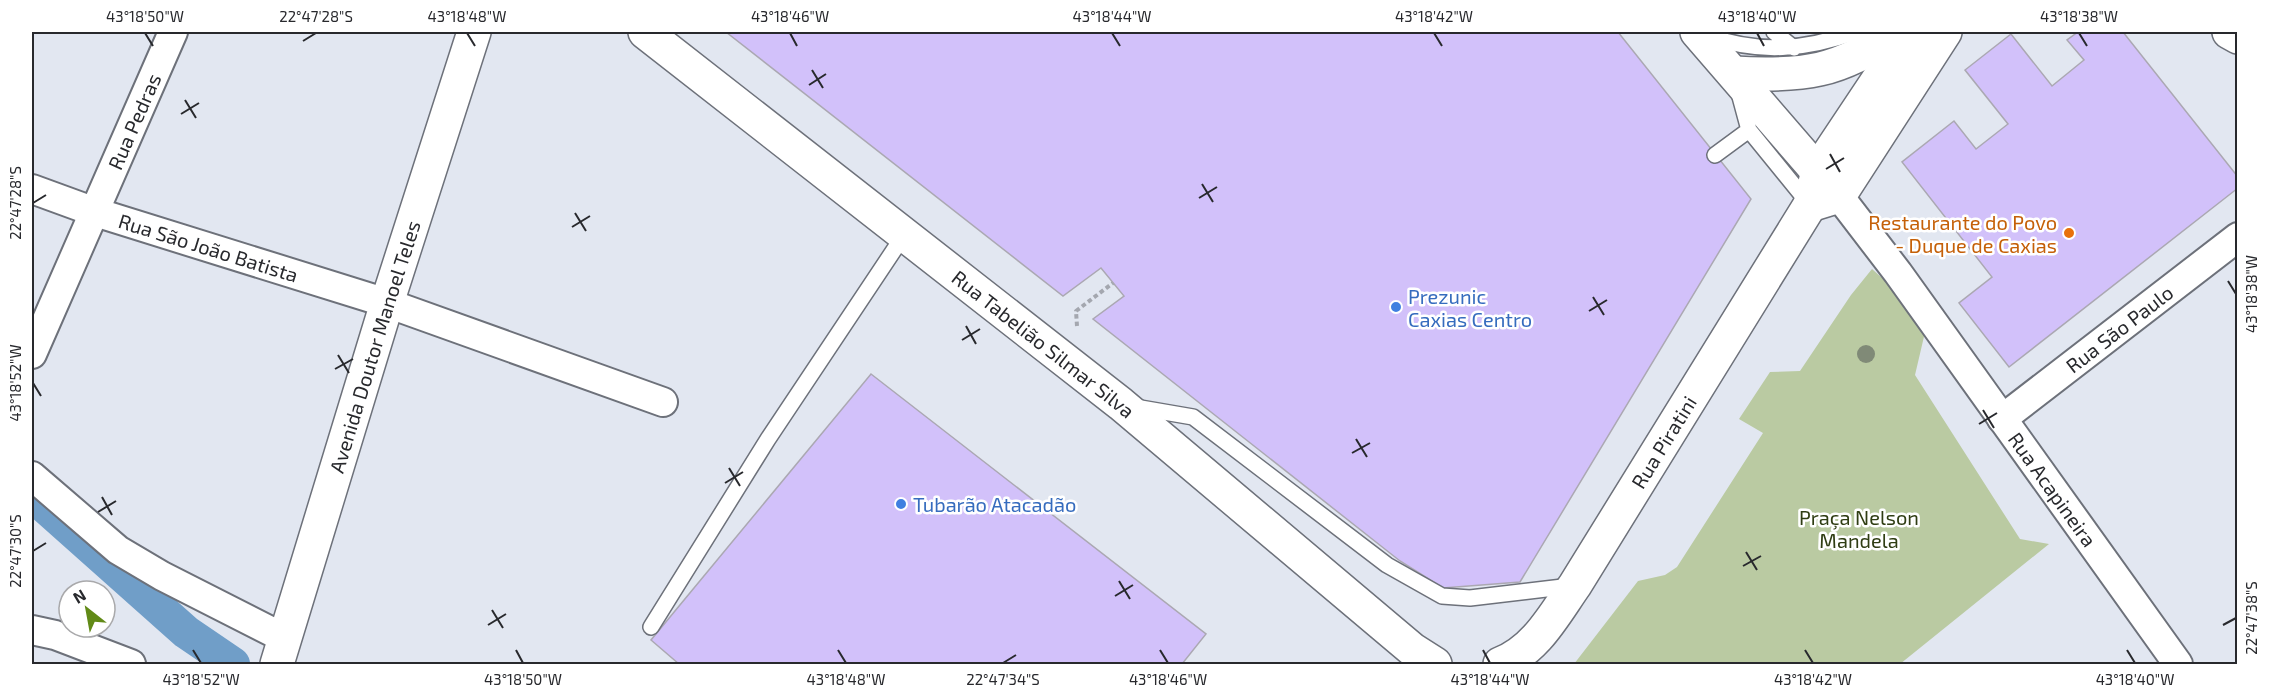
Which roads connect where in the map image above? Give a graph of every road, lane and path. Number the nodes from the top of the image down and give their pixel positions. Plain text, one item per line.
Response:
1 (173, 32) edge
2 (474, 32) edge
3 (645, 32) edge
4 (1697, 32) edge
5 (1774, 32) edge
6 (1855, 32) edge
7 (1896, 32) edge
8 (1910, 32) edge
9 (1945, 32) edge
10 (2229, 32) edge
11 (1833, 35) edge
12 (2238, 37) edge
13 (1794, 48) junction
14 (1734, 73) junction
15 (1749, 130) junction
16 (1715, 154) dead end
17 (1818, 170) junction
18 (32, 189) edge
19 (1824, 201) junction
20 (95, 212) junction
21 (904, 235) junction
22 (2238, 237) edge
23 (1113, 284) dead end
24 (387, 303) junction
25 (32, 354) edge
26 (1080, 372) junction
27 (663, 402) dead end
28 (1120, 404) junction
29 (2002, 419) junction
30 (32, 476) edge
31 (1575, 585) junction
32 (651, 627) dead end
33 (32, 630) edge
34 (281, 653) edge
35 (131, 664) edge
36 (1435, 664) edge
37 (1500, 664) edge
38 (2178, 664) edge

1 - 20 street, Rua Pedras
2 - 24 main road, Avenida Doutor Manoel Teles
3 - 21 main road, Rua Tabelião Silmar Silva
4 - 13 lane
4 - 14 main road
5 - 13 lane
6 - 11 lane
7 - 14 main road
8 - 17 main road, Rua Piratini
9 - 19 main road, Rua Piratini
10 - 12 main road
11 - 13 lane
14 - 15 lane
14 - 17 main road
15 - 16 lane
15 - 19 lane
17 - 19 main road, Rua Piratini
18 - 20 street, Rua São João Batista
19 - 29 street, Rua Acapineira
19 - 31 main road, Rua Piratini
20 - 24 street, Rua São João Batista
20 - 25 street, Rua Pedras
21 - 26 main road, Rua Tabelião Silmar Silva
21 - 32 lane
22 - 29 street, Rua São Paulo
23 - 26 path
24 - 27 street, Rua São João Batista
24 - 34 main road, Avenida Doutor Manoel Teles
26 - 28 main road, Rua Tabelião Silmar Silva
28 - 31 lane
28 - 36 main road, Rua Tabelião Silmar Silva
29 - 38 street, Rua Acapineira
30 - 34 street
31 - 37 main road, Rua Piratini
33 - 35 street

